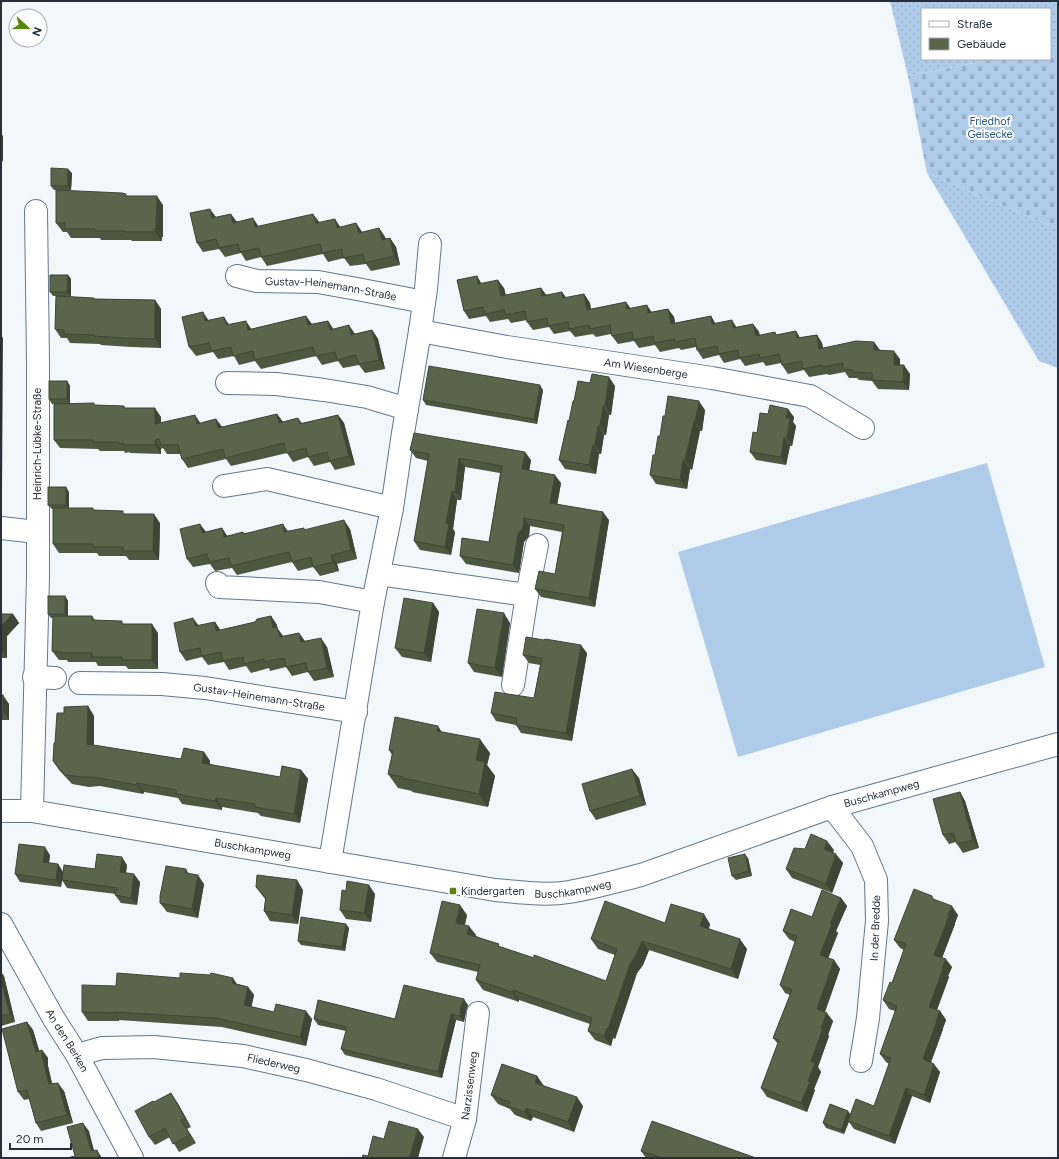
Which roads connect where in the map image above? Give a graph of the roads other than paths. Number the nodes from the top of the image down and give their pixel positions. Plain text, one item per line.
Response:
1 (36, 211) dead end
2 (430, 244) dead end
3 (237, 276) dead end
4 (424, 302) junction
5 (420, 331) junction
6 (227, 383) dead end
7 (407, 409) junction
8 (863, 428) dead end
9 (224, 486) dead end
10 (392, 508) junction
11 (1, 528) edge
12 (37, 532) junction
13 (537, 546) dead end
14 (379, 574) junction
15 (217, 583) dead end
16 (527, 595) junction
17 (373, 602) junction
18 (80, 683) dead end
19 (513, 685) dead end
20 (356, 712) junction
21 (1058, 744) edge
22 (832, 807) junction
23 (1, 811) edge
24 (32, 811) junction
25 (330, 862) junction
26 (1, 924) edge
27 (478, 1013) dead end
28 (77, 1055) junction
29 (861, 1061) dead end
30 (465, 1119) junction
31 (132, 1158) edge
32 (454, 1158) edge

1 - 12 street, Heinrich-Lübke-Straße
2 - 4 street
3 - 4 street, Gustav-Heinemann-Straße
4 - 5 street
5 - 7 street
5 - 8 street, Am Wiesenberge
6 - 7 street
7 - 10 street
9 - 10 street
10 - 14 street
11 - 12 street
12 - 24 street, Heinrich-Lübke-Straße
13 - 16 street
14 - 16 street
14 - 17 street
15 - 17 street
16 - 19 street
17 - 20 street
18 - 20 street, Gustav-Heinemann-Straße
20 - 25 street
21 - 22 street, Buschkampweg
22 - 25 street, Buschkampweg
22 - 29 street, In der Bredde
23 - 24 street, Buschkampweg
24 - 25 street, Buschkampweg
26 - 28 street, An den Berken
27 - 30 street, Narzissenweg
28 - 30 street, Fliederweg
28 - 31 street, An den Berken
30 - 32 street, Narzissenweg

